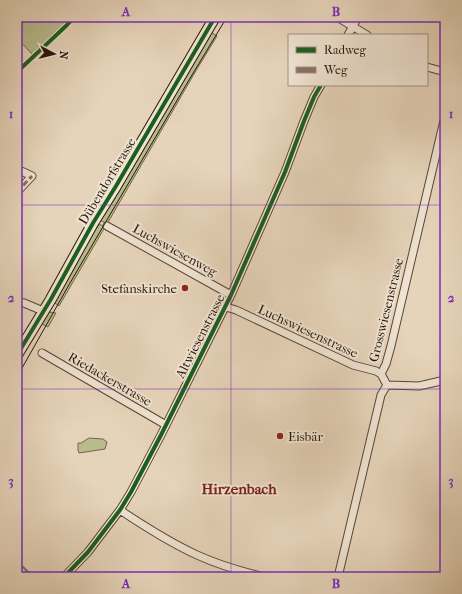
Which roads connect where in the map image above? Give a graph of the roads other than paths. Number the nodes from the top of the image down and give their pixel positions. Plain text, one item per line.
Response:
1 (215, 17) edge
2 (337, 17) edge
3 (358, 17) edge
4 (353, 26) junction
5 (349, 34) edge
6 (365, 34) edge
7 (428, 67) edge
8 (445, 72) edge
9 (320, 86) edge
10 (445, 116) edge
11 (17, 169) edge
12 (17, 192) edge
13 (107, 226) dead end
14 (232, 296) junction
15 (17, 302) edge
16 (226, 307) junction
17 (43, 311) junction
18 (42, 353) dead end
19 (17, 355) edge
20 (383, 372) junction
21 (445, 380) edge
22 (387, 385) junction
23 (166, 425) junction
24 (120, 510) junction
25 (64, 577) edge
26 (265, 577) edge
27 (338, 577) edge

1 - 17 street, Dübendorfstrasse
2 - 4 street
3 - 4 street
4 - 5 street
4 - 6 street
7 - 8 street
9 - 14 street, Altwiesenstrasse
10 - 20 street, Grosswiesenstrasse
11 - 12 street
13 - 14 street, Luchswiesenweg
14 - 16 street, Altwiesenstrasse
15 - 17 street
16 - 20 street, Luchswiesenstrasse
16 - 23 street, Altwiesenstrasse
17 - 19 street, Dübendorfstrasse
18 - 23 street, Riedackerstrasse
20 - 22 street, Grosswiesenstrasse
21 - 22 street
22 - 27 street
23 - 24 street, Altwiesenstrasse
24 - 25 street, Altwiesenstrasse
24 - 26 street

